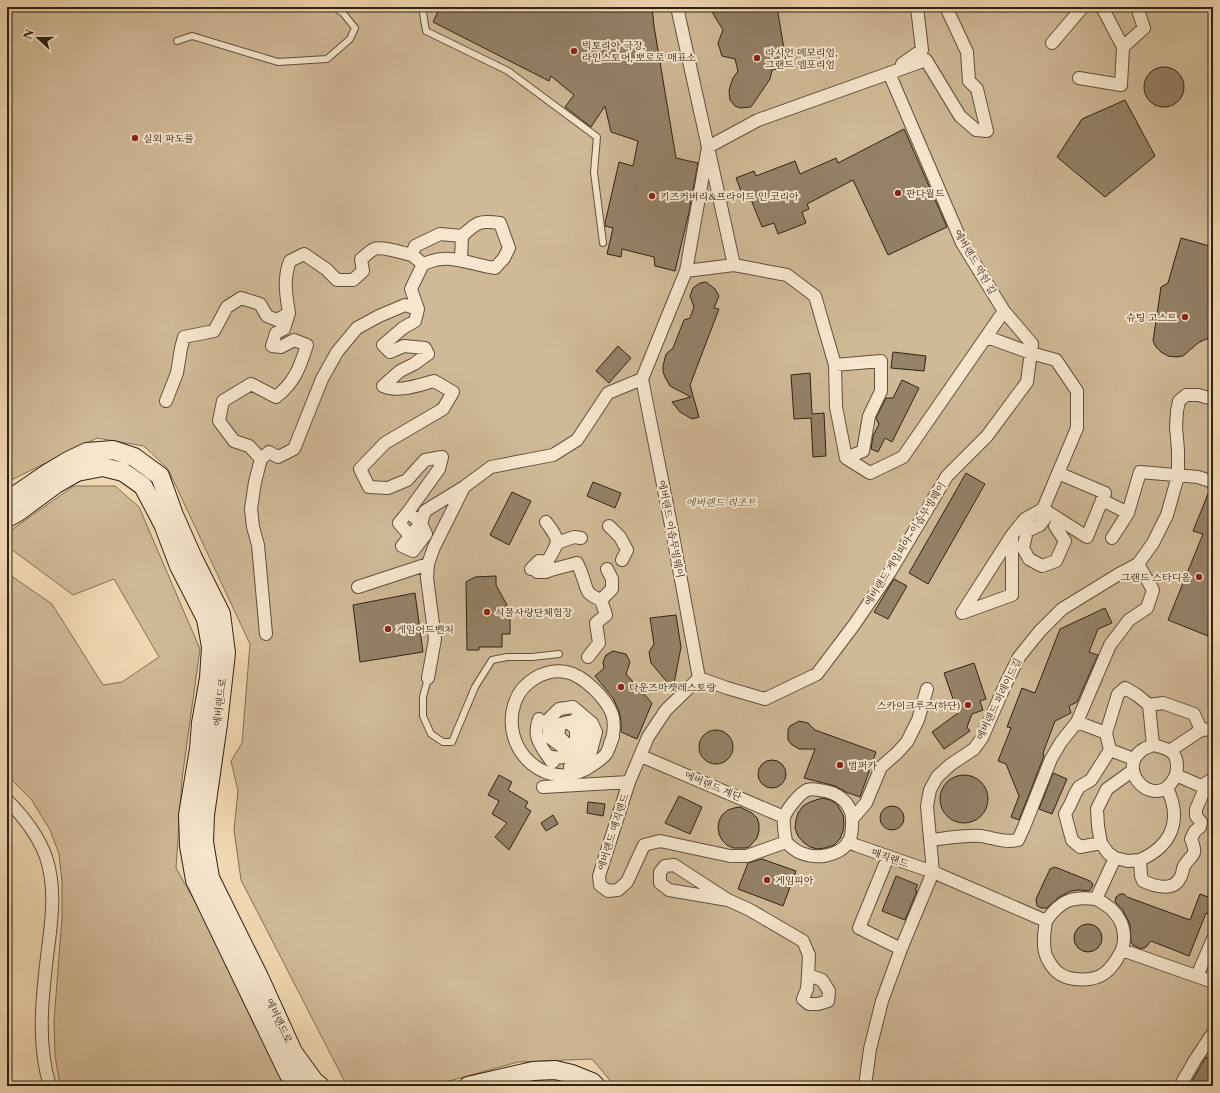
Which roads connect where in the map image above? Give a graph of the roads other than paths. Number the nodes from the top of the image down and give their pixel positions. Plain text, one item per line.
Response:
1 (334, 7) edge
2 (422, 7) edge
3 (677, 7) edge
4 (917, 7) edge
5 (946, 7) edge
6 (1080, 7) edge
7 (1102, 7) edge
8 (1137, 7) edge
9 (178, 41) dead end
10 (1052, 43) dead end
11 (1123, 47) junction
12 (889, 73) junction
13 (1079, 78) dead end
14 (708, 147) junction
15 (462, 236) junction
16 (603, 242) dead end
17 (412, 255) junction
18 (461, 260) junction
19 (424, 264) junction
20 (734, 265) junction
21 (686, 271) junction
22 (418, 309) junction
23 (1004, 311) junction
24 (290, 312) junction
25 (987, 337) junction
26 (1031, 353) junction
27 (835, 365) junction
28 (642, 380) junction
29 (1213, 399) edge
30 (166, 400) dead end
31 (846, 458) junction
32 (261, 459) junction
33 (1058, 473) junction
34 (1178, 476) junction
35 (1213, 482) edge
36 (464, 487) junction
37 (1102, 500) junction
38 (7, 501) edge
39 (1046, 511) junction
40 (408, 512) junction
41 (1128, 513) junction
42 (7, 518) edge
43 (546, 522) dead end
44 (421, 524) junction
45 (609, 526) dead end
46 (1056, 526) dead end
47 (1012, 535) junction
48 (581, 538) dead end
49 (1112, 538) dead end
50 (557, 543) junction
51 (622, 560) dead end
52 (428, 564) junction
53 (1138, 564) junction
54 (549, 566) junction
55 (607, 569) dead end
56 (534, 570) dead end
57 (358, 587) dead end
58 (601, 600) junction
59 (266, 634) dead end
60 (558, 654) dead end
61 (588, 657) dead end
62 (428, 678) joint
63 (699, 678) junction
64 (927, 689) dead end
65 (1149, 705) junction
66 (539, 718) dead end
67 (1077, 722) junction
68 (560, 724) junction
69 (1207, 729) edge
70 (1106, 733) junction
71 (1152, 745) junction
72 (569, 746) junction
73 (1110, 750) junction
74 (1171, 750) junction
75 (548, 756) junction
76 (641, 756) junction
77 (1133, 765) junction
78 (570, 767) junction
79 (588, 768) junction
80 (1176, 775) junction
81 (1213, 778) edge
82 (629, 782) junction
83 (543, 788) dead end
84 (1167, 788) junction
85 (1206, 791) edge
86 (7, 800) edge
87 (784, 817) junction
88 (853, 818) junction
89 (931, 840) junction
90 (786, 842) junction
91 (848, 842) junction
92 (1101, 843) junction
93 (888, 857) junction
94 (1115, 858) junction
95 (1140, 860) junction
96 (933, 872) junction
97 (1096, 899) junction
98 (728, 900) junction
99 (1046, 921) junction
100 (1213, 939) edge
101 (901, 949) junction
102 (1122, 950) junction
103 (808, 975) dead end
104 (1197, 976) junction
105 (1213, 982) edge
106 (1213, 1033) edge
107 (50, 1086) edge
108 (296, 1086) edge
109 (320, 1086) edge
110 (468, 1086) edge
111 (596, 1086) edge
112 (865, 1086) edge
113 (1180, 1086) edge

1 - 9 lane
2 - 16 lane
3 - 14 street
4 - 12 street
5 - 12 street
6 - 10 street
7 - 11 street
8 - 11 street
11 - 13 street
12 - 14 street
12 - 23 street, 에버랜드 막힌 길
14 - 20 street
14 - 21 street
15 - 17 street
15 - 18 street
15 - 18 street
17 - 19 street
17 - 24 street
18 - 19 street
19 - 22 street
20 - 21 street
20 - 27 street
21 - 28 street
22 - 32 street
22 - 40 street
23 - 25 street
23 - 26 street, 에버랜드 게임피아~이솝무빙웨이
24 - 30 street
24 - 32 street
25 - 26 street
25 - 31 street
26 - 33 street
26 - 63 street, 에버랜드 게임피아~이솝무빙웨이
27 - 31 street
27 - 31 street
28 - 36 street
28 - 63 street, 에버랜드 이솝무빙웨이
29 - 34 street, 에버랜드 퍼레이드길
32 - 59 street
33 - 37 street
33 - 39 street
34 - 35 street
34 - 41 street
34 - 53 street, 에버랜드 퍼레이드길
36 - 44 street
36 - 52 street
37 - 39 street
37 - 41 street
38 - 109 street, 에버랜드로
39 - 46 street
39 - 47 street
40 - 44 street
40 - 44 street
41 - 49 street
42 - 108 street, 에버랜드로
43 - 50 street
45 - 51 street
47 - 47 street
48 - 50 street
50 - 54 street
52 - 57 street
52 - 62 street
53 - 67 street
53 - 89 street, 에버랜드 퍼레이드길
54 - 56 street
54 - 58 street
55 - 58 street
58 - 61 street
60 - 62 lane
63 - 76 street, 에버랜드 매직랜드
64 - 88 street
65 - 69 street
65 - 70 street
65 - 71 street
66 - 75 street
67 - 70 street
67 - 89 street
68 - 72 street
68 - 72 street
68 - 75 street
69 - 74 street
70 - 73 street
71 - 74 street
71 - 77 street
72 - 78 street
73 - 77 street
73 - 92 street
74 - 80 street
75 - 78 street
76 - 82 street, 에버랜드 매직랜드
76 - 87 street, 에버랜드 계단
77 - 84 street
77 - 92 street
78 - 79 street
79 - 79 street
80 - 84 street
80 - 85 street
81 - 85 street
82 - 83 street
82 - 90 street, 에버랜드 매직랜드
84 - 95 street
85 - 95 street
86 - 107 street
87 - 88 street
87 - 90 street
88 - 91 street
89 - 96 street, 에버랜드 퍼레이드길
90 - 91 street
91 - 93 street, 매직랜드
92 - 94 street
93 - 96 street, 매직랜드
93 - 101 street
94 - 95 street
94 - 97 street
96 - 99 street
96 - 101 street
97 - 99 street
97 - 102 street
98 - 98 street
98 - 103 street
99 - 102 street
100 - 104 street
101 - 112 street
102 - 104 street
104 - 105 street
106 - 113 street
110 - 111 street

